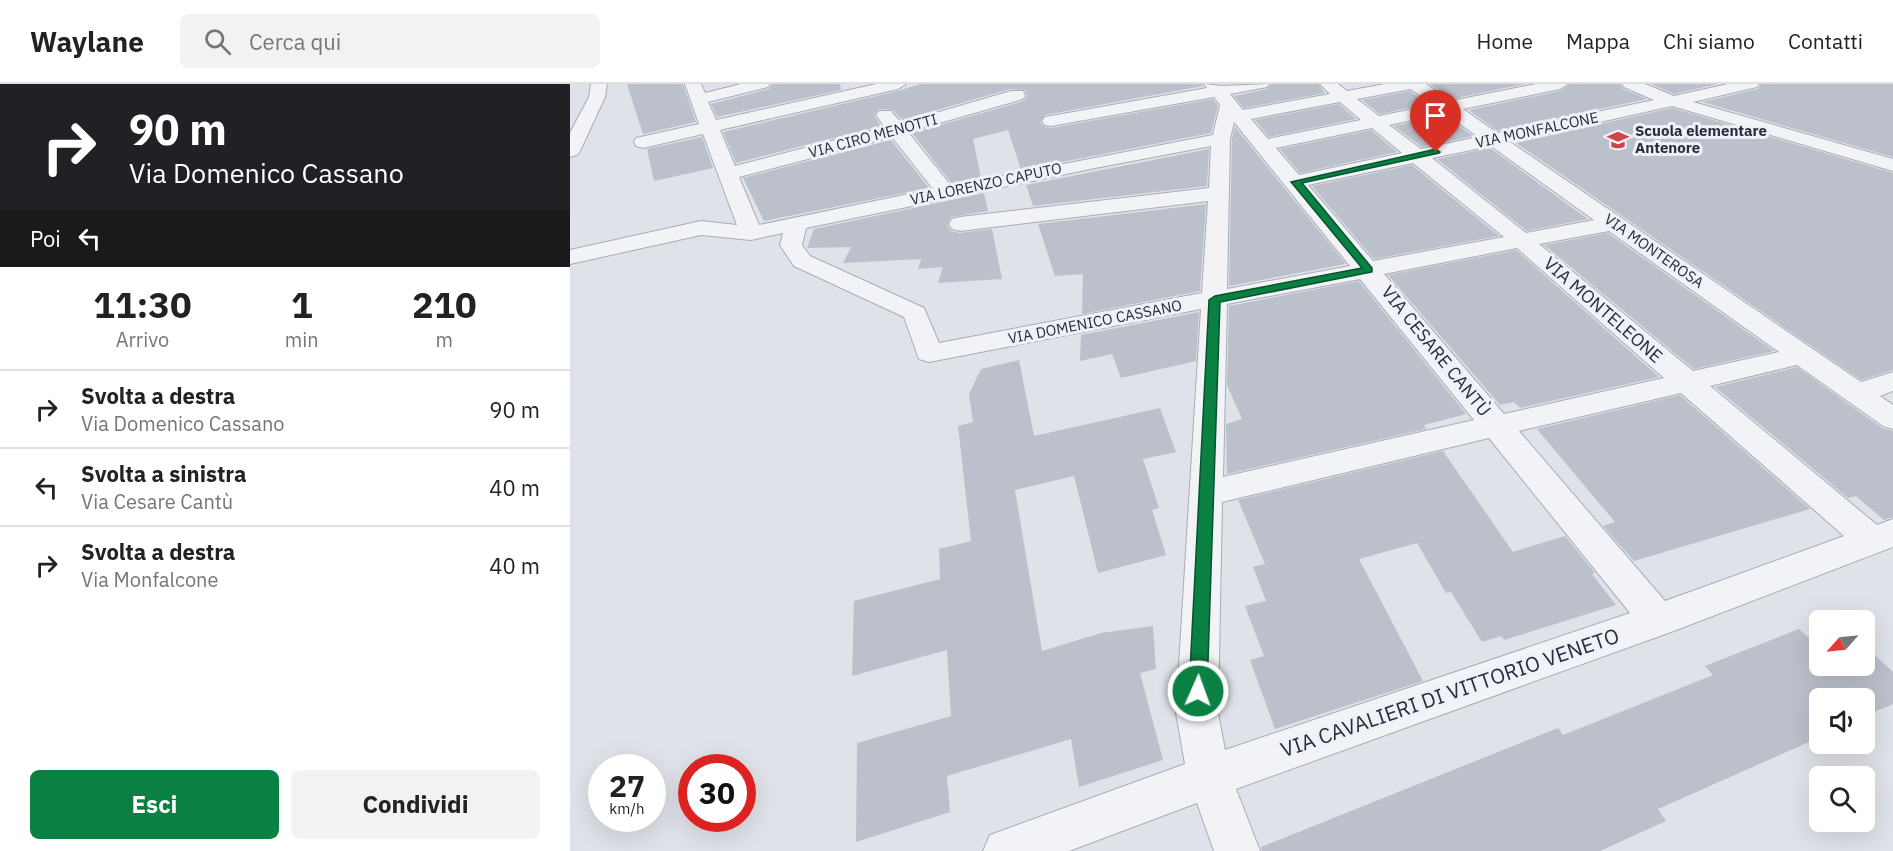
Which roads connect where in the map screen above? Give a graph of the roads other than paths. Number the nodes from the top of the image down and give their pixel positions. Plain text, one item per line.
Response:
1 (599, 84) edge
2 (762, 84) edge
3 (898, 84) edge
4 (1261, 84) edge
5 (1413, 84) edge
6 (1497, 84) edge
7 (1560, 84) edge
8 (1630, 84) edge
9 (1746, 84) edge
10 (863, 88) edge
11 (1011, 89) edge
12 (1336, 90) edge
13 (696, 91) edge
14 (1513, 94) junction
15 (1672, 101) junction
16 (1224, 107) edge
17 (1448, 107) junction
18 (1051, 121) junction
19 (1374, 122) junction
20 (1565, 124) junction
21 (710, 127) junction
22 (897, 130) junction
23 (1495, 139) junction
24 (643, 142) dead end
25 (1264, 145) junction
26 (1882, 145) dead end
27 (570, 151) edge
28 (1851, 153) junction
29 (1417, 156) junction
30 (1095, 162) junction
31 (1893, 165) edge
32 (728, 174) junction
33 (1296, 182) junction
34 (946, 193) junction
35 (1219, 193) junction
36 (1614, 223) junction
37 (796, 224) junction
38 (960, 224) dead end
39 (751, 233) junction
40 (1521, 240) junction
41 (570, 257) edge
42 (1369, 270) junction
43 (1215, 300) junction
44 (1803, 355) junction
45 (1893, 381) edge
46 (1687, 382) junction
47 (1857, 393) junction
48 (1893, 418) edge
49 (1497, 426) junction
50 (1206, 493) junction
51 (1883, 537) edge
52 (1658, 620) junction
53 (1209, 777) junction
54 (1006, 851) edge
55 (1238, 851) edge

1 - 27 street
2 - 13 street
3 - 10 street
4 - 16 street
5 - 12 street
5 - 17 street, VIA MONTEROSA
6 - 14 street
7 - 14 street
8 - 15 street
9 - 15 street, VIA MONFALCONE
10 - 21 street
10 - 22 street
11 - 18 street
11 - 22 street, VIA CIRO MENOTTI
12 - 16 street
12 - 19 street, VIA MONTELEONE
13 - 21 street
14 - 17 street
14 - 20 street
15 - 20 street, VIA MONFALCONE
15 - 28 street
16 - 18 street
16 - 25 street, VIA CESARE CANTÙ
16 - 30 street, VIA LORENZO CAPUTO
16 - 35 street
17 - 19 street
17 - 23 street, VIA MONTEROSA
18 - 30 street
19 - 25 street
19 - 29 street, VIA MONTELEONE
20 - 23 street, VIA MONFALCONE
21 - 24 street
21 - 32 street
22 - 32 street, VIA CIRO MENOTTI
22 - 34 street
23 - 29 street, VIA MONFALCONE
23 - 36 street, VIA MONTEROSA
25 - 33 street, VIA CESARE CANTÙ
26 - 28 street
28 - 31 street
29 - 33 street, VIA MONFALCONE
29 - 40 street, VIA MONTELEONE
30 - 34 street, VIA LORENZO CAPUTO
32 - 39 street
33 - 42 street, VIA CESARE CANTÙ
34 - 37 street, VIA LORENZO CAPUTO
35 - 38 street
35 - 43 street
36 - 40 street, VIA DOMENICO CASSANO
36 - 44 street, VIA MONTEROSA
37 - 39 street, VIA LORENZO CAPUTO
37 - 43 street, VIA DOMENICO CASSANO
39 - 41 street, VIA LORENZO CAPUTO
40 - 42 street, VIA DOMENICO CASSANO
40 - 46 street, VIA MONTELEONE
42 - 43 street, VIA DOMENICO CASSANO
42 - 49 street, VIA CESARE CANTÙ
43 - 50 street
44 - 46 street
44 - 47 street, VIA MONTEROSA
45 - 47 street
46 - 49 street
46 - 51 street, VIA MONTELEONE
47 - 48 street, VIA MONTEROSA
49 - 50 street
49 - 52 street, VIA CESARE CANTÙ
50 - 53 street
51 - 52 street, VIA CAVALIERI DI VITTORIO VENETO
52 - 53 street, VIA CAVALIERI DI VITTORIO VENETO
53 - 54 street, VIA CAVALIERI DI VITTORIO VENETO
53 - 55 street

